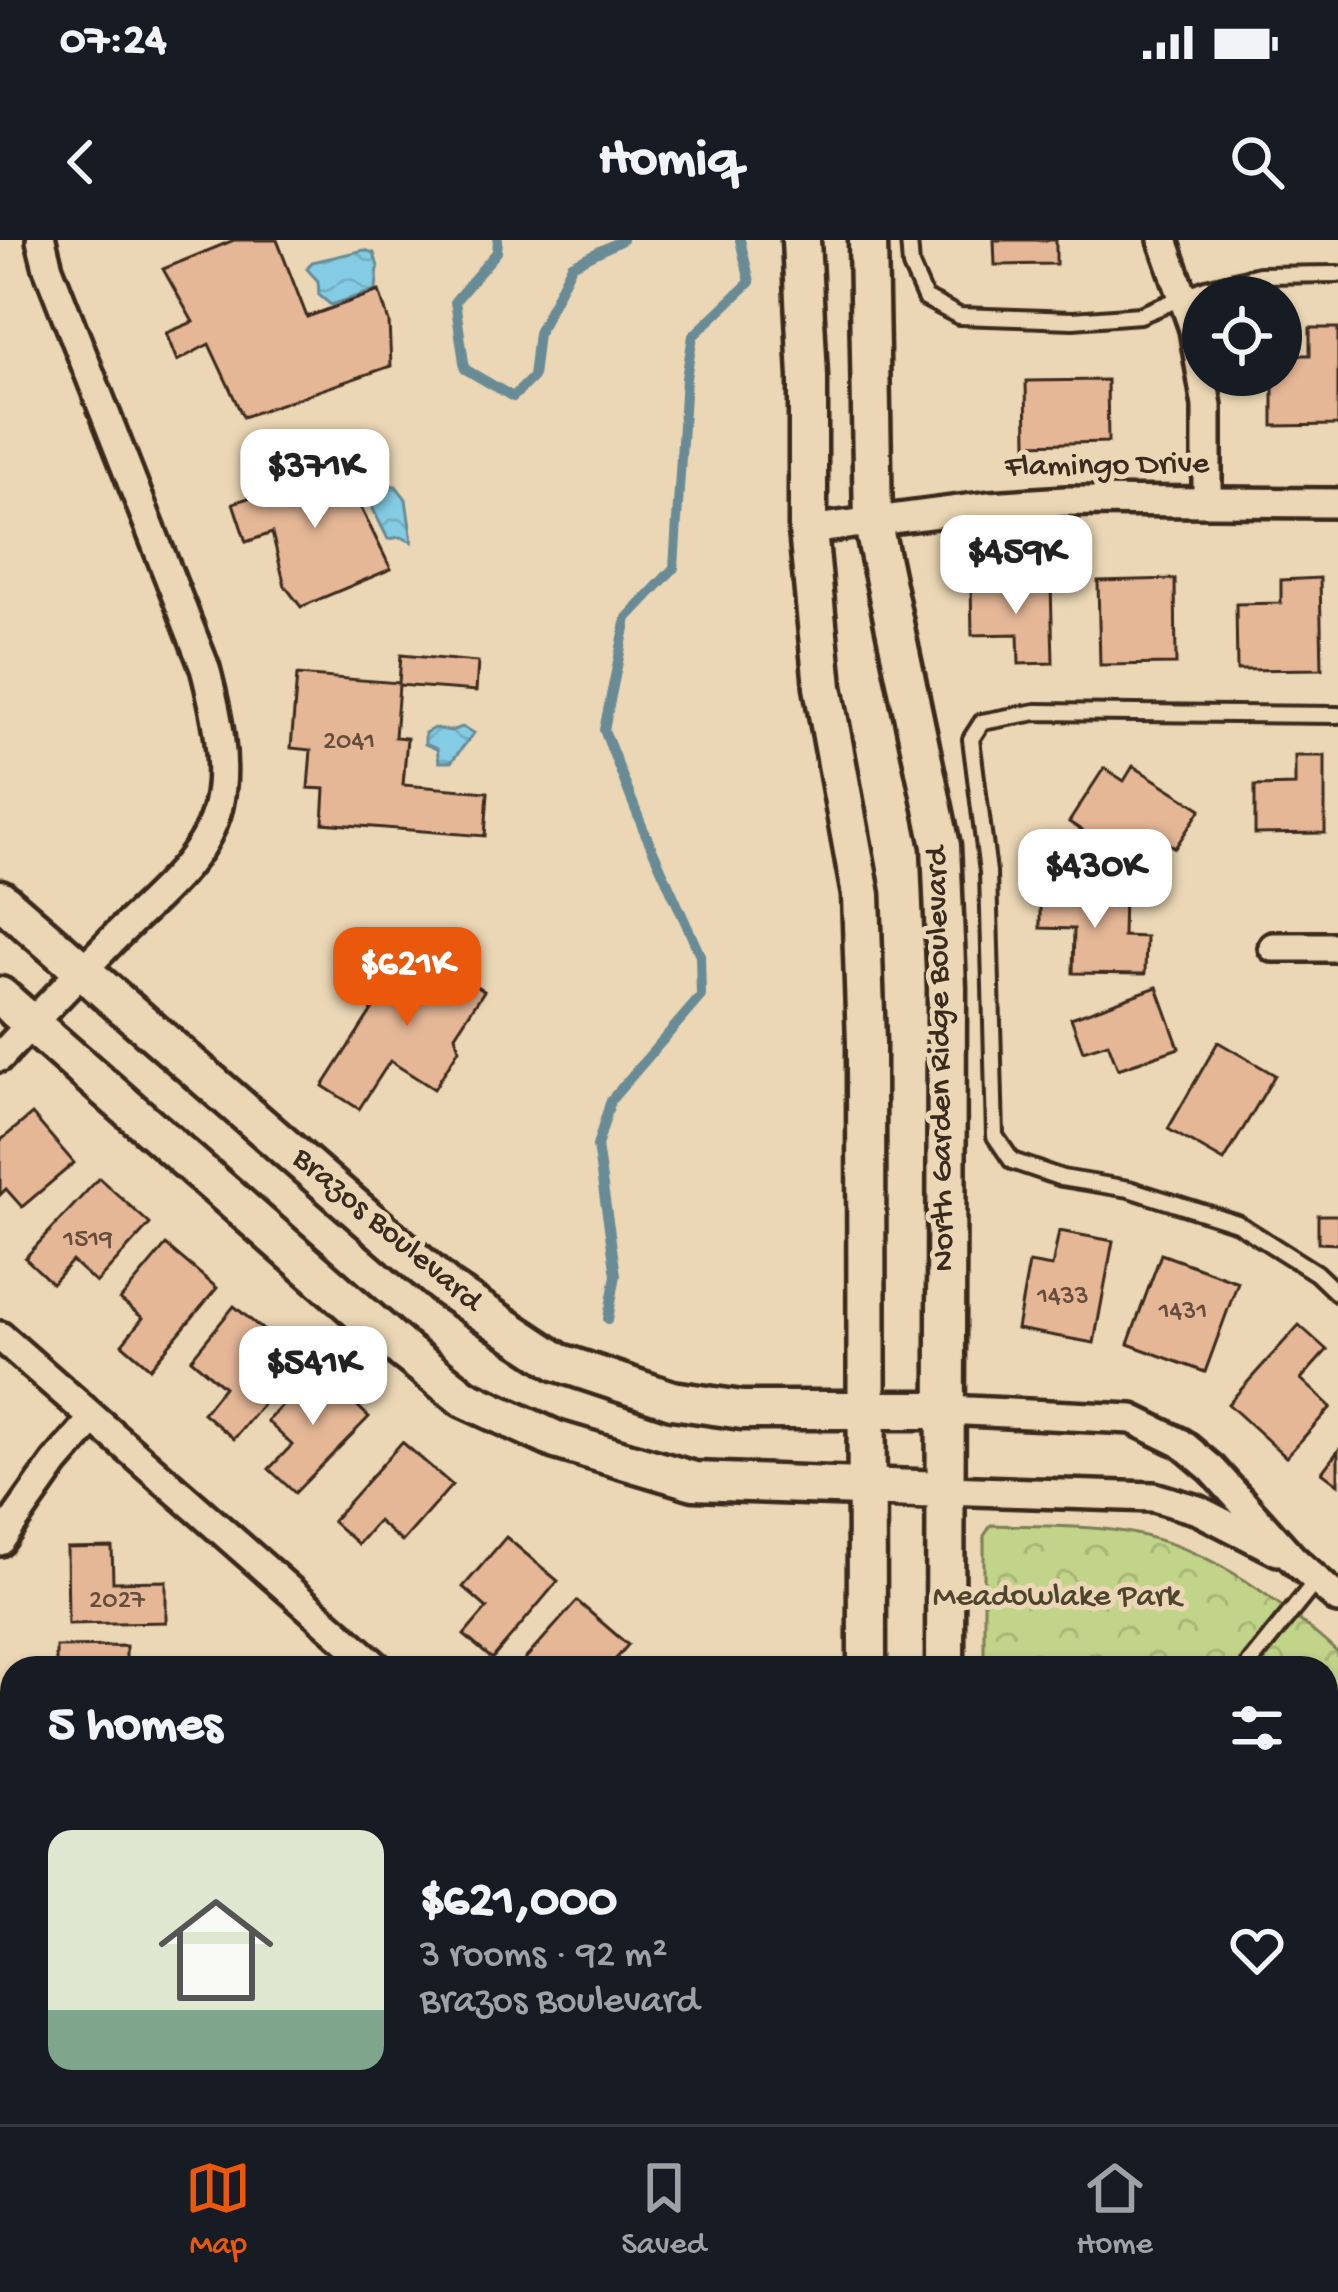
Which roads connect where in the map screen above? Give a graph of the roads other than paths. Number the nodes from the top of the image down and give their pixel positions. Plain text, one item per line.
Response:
1 (41, 240) edge
2 (801, 240) edge
3 (868, 240) edge
4 (909, 240) edge
5 (1163, 240) edge
6 (1338, 274) edge
7 (1255, 276) edge
8 (1182, 296) joint
9 (1205, 396) edge
10 (1207, 500) junction
11 (1338, 503) edge
12 (873, 524) junction
13 (808, 530) junction
14 (1338, 715) edge
15 (0, 898) edge
16 (1273, 947) dead end
17 (1338, 947) edge
18 (83, 970) junction
19 (0, 996) edge
20 (31, 1023) junction
21 (0, 1057) edge
22 (1338, 1294) edge
23 (0, 1336) edge
24 (946, 1410) junction
25 (867, 1411) junction
26 (93, 1419) junction
27 (867, 1487) junction
28 (946, 1490) junction
29 (0, 1541) edge
30 (1293, 1559) junction
31 (1316, 1581) junction
32 (1338, 1600) edge
33 (363, 1656) edge
34 (867, 1656) edge
35 (945, 1656) edge
36 (1256, 1656) edge

1 - 18 street
2 - 13 main road
3 - 12 main road, North Garden Ridge Boulevard
4 - 8 lane
5 - 8 street
6 - 7 lane
9 - 10 street
10 - 11 street, Flamingo Drive
10 - 12 street, Flamingo Drive
12 - 13 street, Flamingo Drive
12 - 24 main road, North Garden Ridge Boulevard
13 - 25 main road
14 - 22 lane
15 - 18 main road, Brazos Boulevard
16 - 17 street
18 - 20 street
18 - 25 main road, Brazos Boulevard
19 - 20 main road, Brazos Boulevard
20 - 21 street
20 - 27 main road, Brazos Boulevard
23 - 26 street
24 - 25 main road, Brazos Boulevard
24 - 28 main road, North Garden Ridge Boulevard
24 - 30 street, Brazos Boulevard
25 - 27 main road
26 - 29 street
26 - 33 street
27 - 28 main road, Brazos Boulevard
27 - 34 main road
28 - 30 street, Brazos Boulevard
28 - 35 main road, North Garden Ridge Boulevard
30 - 31 street, Brazos Boulevard
31 - 32 street, Brazos Boulevard
31 - 36 lane

